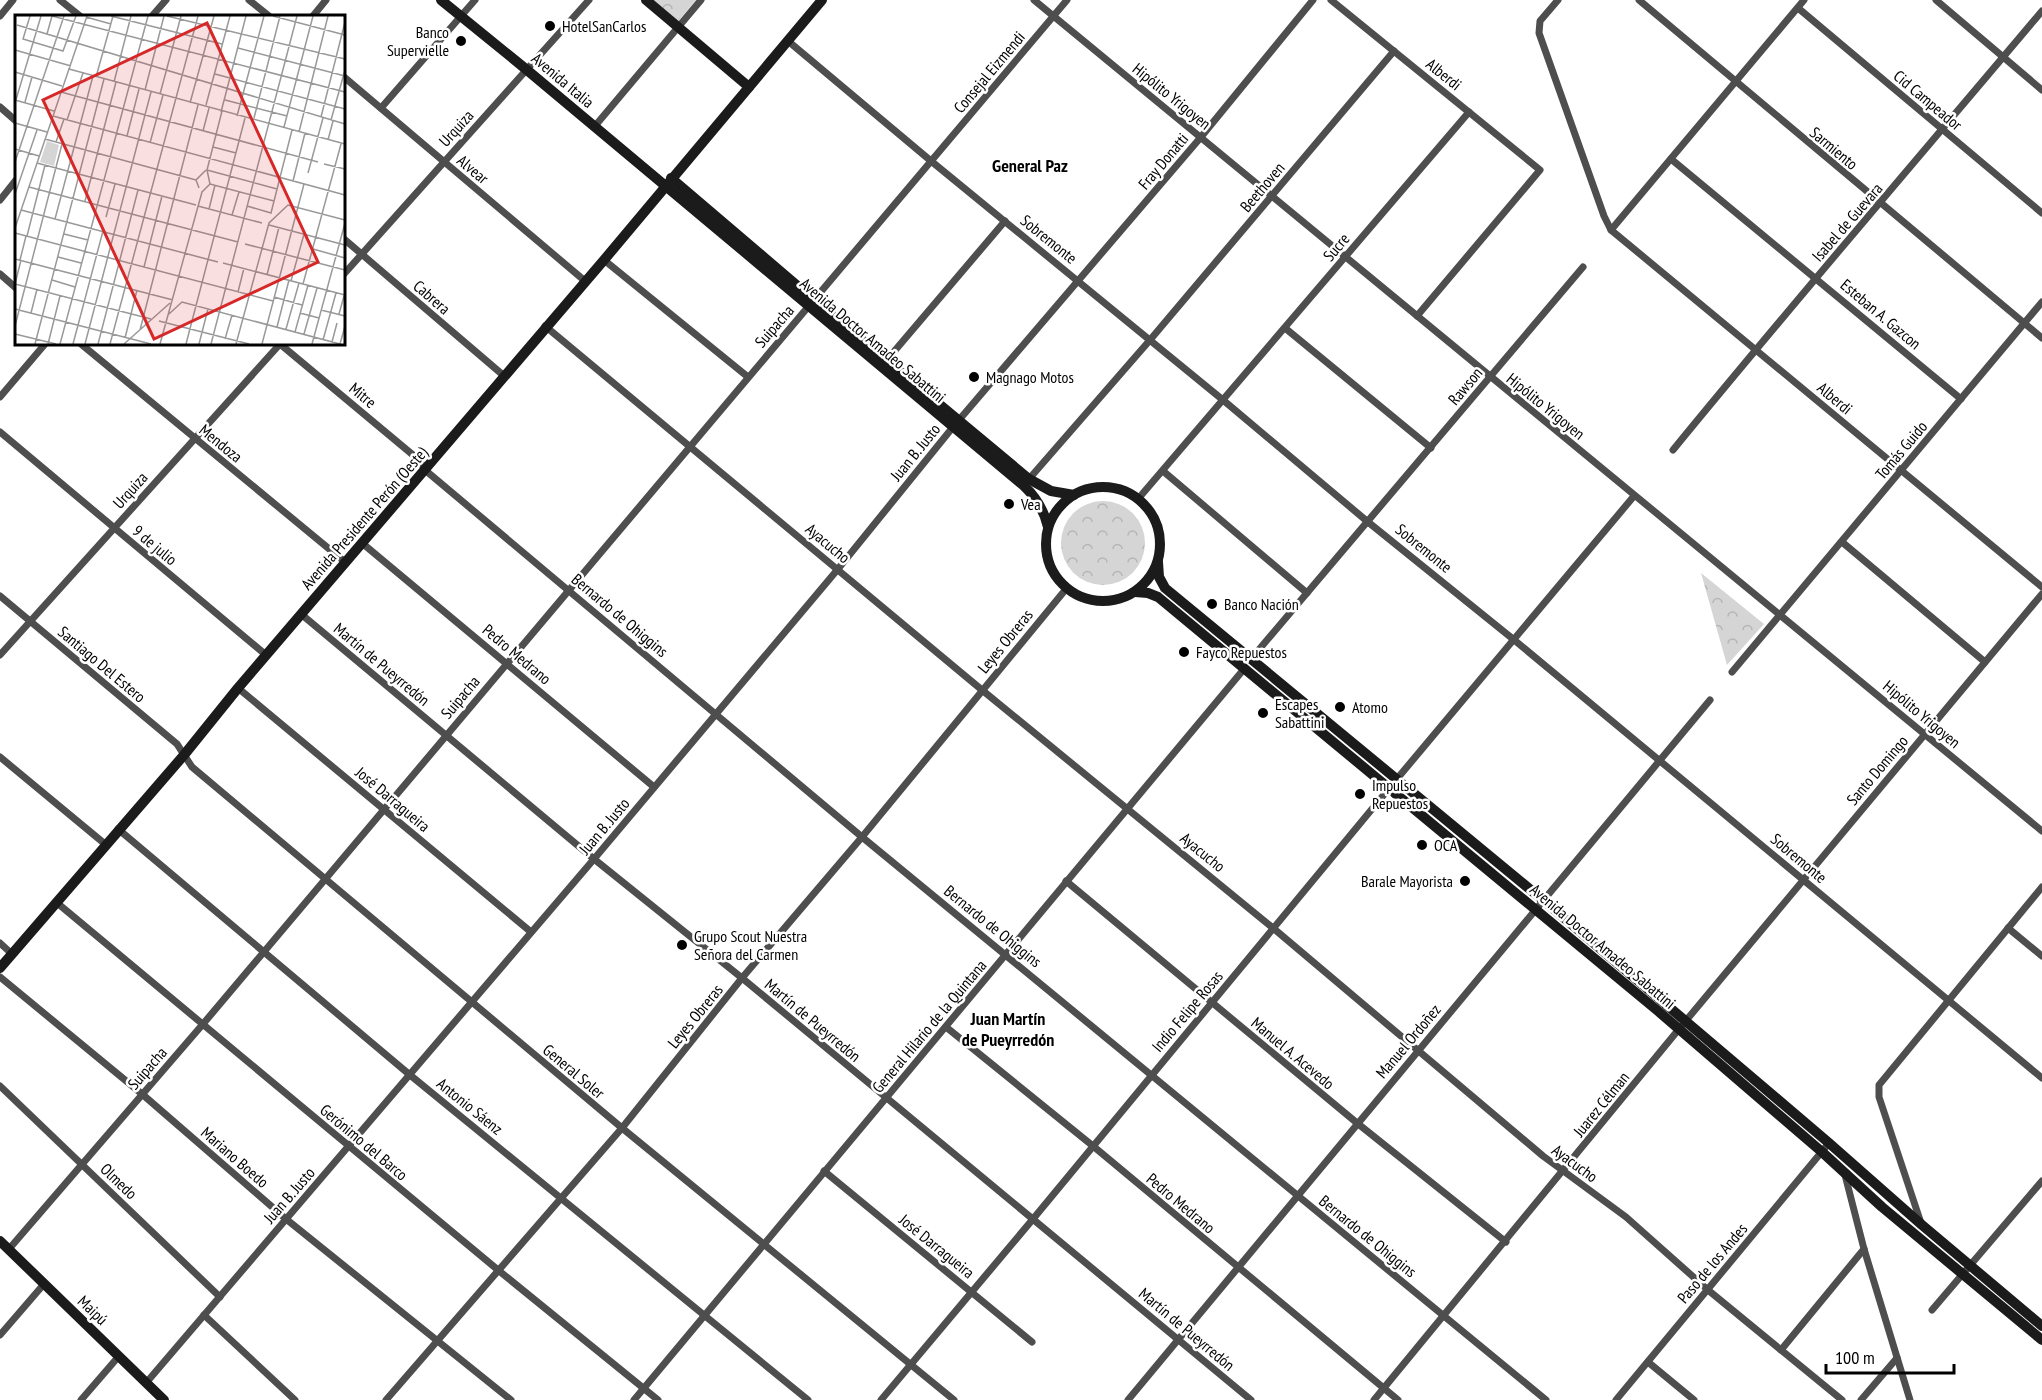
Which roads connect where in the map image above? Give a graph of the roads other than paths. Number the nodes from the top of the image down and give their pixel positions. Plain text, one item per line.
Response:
1 (13, 0) edge
2 (60, 0) edge
3 (166, 0) edge
4 (249, 0) edge
5 (326, 0) edge
6 (441, 0) edge
7 (475, 0) edge
8 (589, 0) edge
9 (646, 0) edge
10 (702, 0) edge
11 (822, 0) edge
12 (1034, 0) edge
13 (1067, 0) edge
14 (1313, 0) edge
15 (1331, 0) edge
16 (1558, 0) edge
17 (1638, 0) edge
18 (1804, 0) edge
19 (1936, 0) edge
20 (1798, 8) junction
21 (2042, 10) edge
22 (79, 15) edge
23 (153, 15) edge
24 (268, 15) edge
25 (314, 15) edge
26 (0, 16) edge
27 (461, 16) junction
28 (1053, 16) junction
29 (679, 27) junction
30 (788, 41) junction
31 (1394, 51) junction
32 (2003, 57) junction
33 (527, 70) junction
34 (345, 78) edge
35 (1734, 82) junction
36 (748, 87) junction
37 (2042, 90) edge
38 (0, 108) edge
39 (381, 108) junction
40 (1469, 112) junction
41 (15, 120) edge
42 (595, 126) junction
43 (1943, 130) junction
44 (1201, 137) junction
45 (1671, 159) junction
46 (931, 161) junction
47 (443, 162) junction
48 (15, 181) edge
49 (668, 182) junction
50 (1272, 196) junction
51 (0, 200) edge
52 (1880, 204) junction
53 (2042, 213) edge
54 (1005, 221) junction
55 (1611, 230) junction
56 (345, 240) edge
57 (362, 254) junction
58 (1346, 256) junction
59 (604, 260) junction
60 (1582, 267) dead end
61 (345, 273) edge
62 (0, 274) edge
63 (1816, 278) junction
64 (585, 281) junction
65 (1078, 282) junction
66 (15, 287) edge
67 (2042, 302) edge
68 (811, 303) junction
69 (1417, 316) junction
70 (2024, 324) junction
71 (545, 326) junction
72 (1285, 328) junction
73 (2042, 339) edge
74 (1150, 340) junction
75 (44, 345) edge
76 (82, 345) edge
77 (279, 345) edge
78 (281, 345) edge
79 (1755, 349) junction
80 (886, 361) junction
81 (503, 375) junction
82 (748, 377) junction
83 (1490, 378) junction
84 (0, 397) edge
85 (1961, 399) junction
86 (1222, 400) junction
87 (956, 424) junction
88 (0, 432) edge
89 (194, 438) junction
90 (689, 446) junction
91 (1431, 448) junction
92 (1673, 450) dead end
93 (425, 470) junction
94 (1163, 471) junction
95 (1901, 471) junction
96 (1029, 480) junction
97 (1074, 495) junction
98 (1634, 496) junction
99 (1138, 499) junction
100 (1368, 522) junction
101 (1048, 527) junction
102 (114, 528) junction
103 (1842, 542) junction
104 (362, 543) junction
105 (345, 562) junction
106 (1158, 562) junction
107 (838, 569) junction
108 (2042, 587) edge
109 (1066, 588) junction
110 (568, 590) junction
111 (1136, 592) junction
112 (1307, 593) junction
113 (2042, 594) edge
114 (0, 596) edge
115 (301, 614) junction
116 (1780, 614) junction
117 (30, 621) junction
118 (1513, 639) junction
119 (0, 655) edge
120 (266, 655) junction
121 (1251, 659) junction
122 (1985, 662) junction
123 (507, 663) junction
124 (1244, 669) junction
125 (1732, 672) dead end
126 (238, 688) junction
127 (982, 690) junction
128 (1710, 700) dead end
129 (717, 713) junction
130 (1925, 734) junction
131 (445, 735) junction
132 (184, 755) junction
133 (0, 757) edge
134 (1659, 761) junction
135 (1393, 784) junction
136 (654, 787) junction
137 (1128, 808) junction
138 (384, 809) junction
139 (118, 829) junction
140 (2042, 831) edge
141 (862, 837) junction
142 (105, 844) junction
143 (594, 859) junction
144 (325, 879) junction
145 (1066, 881) junction
146 (1803, 881) junction
147 (2042, 887) edge
148 (56, 902) junction
149 (1539, 904) junction
150 (1273, 928) junction
151 (2008, 928) junction
152 (531, 932) junction
153 (0, 943) edge
154 (264, 952) junction
155 (12, 954) junction
156 (1006, 955) junction
157 (2042, 956) edge
158 (0, 968) edge
159 (0, 977) edge
160 (742, 978) junction
161 (1949, 1001) junction
162 (472, 1002) junction
163 (1212, 1002) junction
164 (203, 1024) junction
165 (1683, 1026) junction
166 (946, 1027) junction
167 (1419, 1050) junction
168 (410, 1075) junction
169 (1152, 1075) junction
170 (2042, 1078) edge
171 (0, 1086) edge
172 (142, 1094) junction
173 (886, 1099) junction
174 (1357, 1124) junction
175 (622, 1128) junction
176 (349, 1146) junction
177 (1093, 1146) junction
178 (1826, 1147) junction
179 (82, 1164) junction
180 (1564, 1170) junction
181 (825, 1171) junction
182 (1845, 1173) junction
183 (2042, 1181) edge
184 (1298, 1196) junction
185 (561, 1198) junction
186 (286, 1219) junction
187 (1033, 1219) junction
188 (1922, 1225) junction
189 (1506, 1242) junction
190 (765, 1244) junction
191 (4, 1245) edge
192 (1864, 1249) junction
193 (1237, 1268) junction
194 (498, 1270) junction
195 (1967, 1271) junction
196 (44, 1284) junction
197 (1708, 1290) junction
198 (972, 1292) junction
199 (220, 1297) junction
200 (1932, 1310) dead end
201 (204, 1315) junction
202 (705, 1315) junction
203 (1444, 1316) junction
204 (2042, 1326) edge
205 (0, 1335) edge
206 (1178, 1339) junction
207 (439, 1340) junction
208 (2042, 1340) edge
209 (1032, 1342) dead end
210 (1781, 1350) junction
211 (119, 1356) junction
212 (1897, 1358) junction
213 (1648, 1362) junction
214 (910, 1364) junction
215 (146, 1383) junction
216 (1384, 1388) junction
217 (644, 1389) junction
218 (81, 1400) edge
219 (164, 1400) edge
220 (295, 1400) edge
221 (386, 1400) edge
222 (511, 1400) edge
223 (634, 1400) edge
224 (658, 1400) edge
225 (808, 1400) edge
226 (880, 1400) edge
227 (954, 1400) edge
228 (1128, 1400) edge
229 (1251, 1400) edge
230 (1374, 1400) edge
231 (1398, 1400) edge
232 (1546, 1400) edge
233 (1616, 1400) edge
234 (1694, 1400) edge
235 (1842, 1400) edge
236 (1862, 1400) edge
237 (1910, 1400) edge

1 - 26 street
2 - 22 street
3 - 23 street
4 - 24 street
5 - 25 street
6 - 27 main road, Avenida Italia
7 - 27 street
8 - 33 street, Urquiza
9 - 29 main road
10 - 29 street
11 - 30 main road, Avenida Presidente Perón (Oeste)
12 - 28 street, Hipólito Yrigoyen
13 - 28 street, Consejal Eizmendi
14 - 44 street, Fray Donatti
15 - 31 street, Alberdi
16 - 55 street
17 - 35 street, Sarmiento
18 - 20 street
19 - 32 street
20 - 35 street
20 - 43 street, Cid Campeador
21 - 32 street, Isabel de Guevara
27 - 33 main road, Avenida Italia
27 - 39 street
28 - 44 street, Hipólito Yrigoyen
28 - 46 street, Consejal Eizmendi
29 - 36 main road
29 - 42 street
30 - 36 main road, Avenida Presidente Perón (Oeste)
30 - 46 street, Sobremonte
31 - 40 street, Alberdi
31 - 50 street, Beethoven
32 - 37 street
32 - 43 street, Isabel de Guevara
33 - 42 main road, Avenida Italia
33 - 47 street, Urquiza
34 - 39 street, Alvear
35 - 45 street
35 - 52 street, Sarmiento
36 - 49 main road, Avenida Presidente Perón (Oeste)
38 - 41 street
39 - 47 street, Alvear
40 - 58 street, Sucre
40 - 69 street, Alberdi
42 - 49 main road, Avenida Italia
43 - 52 street, Isabel de Guevara
43 - 53 street, Cid Campeador
44 - 50 street, Hipólito Yrigoyen
44 - 65 street, Fray Donatti
45 - 55 street
45 - 63 street, Esteban A. Gazcon
46 - 54 street, Sobremonte
46 - 68 street, Suipacha
47 - 57 street, Urquiza
47 - 64 street, Alvear
48 - 51 street
49 - 59 main road, Avenida Presidente Perón (Oeste)
49 - 68 main road, Avenida Doctor Amadeo Sabattini
50 - 58 street, Hipólito Yrigoyen
50 - 74 street, Beethoven
52 - 63 street, Isabel de Guevara
52 - 70 street, Sarmiento
54 - 65 street, Sobremonte
54 - 80 street
55 - 79 street, Alberdi
56 - 57 street, Cabrera
57 - 61 street, Urquiza
57 - 81 street, Cabrera
58 - 69 street, Hipólito Yrigoyen
58 - 72 street, Sucre
59 - 64 main road, Avenida Presidente Perón (Oeste)
59 - 82 street
60 - 83 street, Rawson
62 - 66 street
63 - 79 street, Isabel de Guevara
63 - 85 street, Esteban A. Gazcon
64 - 71 main road, Avenida Presidente Perón (Oeste)
65 - 74 street, Sobremonte
65 - 87 street, Juan B. Justo
67 - 70 street, Tomás Guido
68 - 80 main road, Avenida Doctor Amadeo Sabattini
68 - 82 street, Suipacha
68 - 87 main road, Avenida Doctor Amadeo Sabattini
69 - 83 street, Hipólito Yrigoyen
70 - 73 street, Sarmiento
70 - 85 street, Tomás Guido
71 - 81 main road, Avenida Presidente Perón (Oeste)
71 - 90 street, Ayacucho
72 - 86 street, Sucre
72 - 91 street
74 - 86 street, Sobremonte
74 - 96 street, Beethoven
75 - 84 street
76 - 89 street, Mendoza
77 - 89 street, Urquiza
78 - 93 street, Mitre
79 - 92 street, Isabel de Guevara
79 - 95 street, Alberdi
80 - 87 main road, Avenida Doctor Amadeo Sabattini
81 - 93 main road, Avenida Presidente Perón (Oeste)
82 - 90 street, Suipacha
83 - 91 street, Rawson
83 - 98 street, Hipólito Yrigoyen
85 - 95 street, Tomás Guido
86 - 94 street
86 - 100 street, Sobremonte
87 - 96 main road, Avenida Doctor Amadeo Sabattini
87 - 101 main road, Avenida Doctor Amadeo Sabattini
87 - 107 street, Juan B. Justo
88 - 102 street, 9 de julio
89 - 102 street, Urquiza
89 - 105 street, Mendoza
90 - 107 street, Ayacucho
90 - 110 street, Suipacha
91 - 100 street, Rawson
93 - 104 main road, Avenida Presidente Perón (Oeste)
93 - 110 street, Bernardo de Ohiggins
94 - 99 street
94 - 112 street
95 - 103 street, Tomás Guido
95 - 108 street, Alberdi
96 - 97 main road, Avenida Doctor Amadeo Sabattini
97 - 99 main road
97 - 101 main road
98 - 116 street, Hipólito Yrigoyen
98 - 118 street
99 - 106 main road
100 - 112 street
100 - 118 street, Sobremonte
101 - 109 main road
102 - 117 street, Urquiza
102 - 120 street, 9 de julio
103 - 116 street, Tomás Guido
103 - 122 street
104 - 105 main road, Avenida Presidente Perón (Oeste)
104 - 123 street, Pedro Medrano
105 - 115 main road, Avenida Presidente Perón (Oeste)
106 - 111 main road
106 - 121 main road, Avenida Doctor Amadeo Sabattini
107 - 127 street, Ayacucho
107 - 129 street, Juan B. Justo
109 - 111 main road
109 - 127 street, Leyes Obreras
110 - 123 street, Suipacha
110 - 129 street, Bernardo de Ohiggins
111 - 124 main road, Avenida Doctor Amadeo Sabattini
112 - 121 street
113 - 122 street, Santo Domingo
114 - 117 street, Santiago Del Estero
115 - 120 main road, Avenida Presidente Perón (Oeste)
115 - 131 street, Martín de Pueyrredón
116 - 125 street
116 - 130 street, Hipólito Yrigoyen
117 - 119 street, Urquiza
117 - 132 street, Santiago Del Estero
118 - 134 street, Sobremonte
118 - 135 street, Indio Felipe Rosas
120 - 126 main road, Avenida Presidente Perón (Oeste)
121 - 135 main road, Avenida Doctor Amadeo Sabattini
122 - 130 street, Santo Domingo
123 - 131 street, Suipacha
123 - 136 street, Pedro Medrano
124 - 135 main road, Avenida Doctor Amadeo Sabattini
124 - 137 street, General Hilario de la Quintana
126 - 132 main road, Avenida Presidente Perón (Oeste)
126 - 138 street, José Darragueira
127 - 137 street, Ayacucho
127 - 141 street, Leyes Obreras
128 - 134 street, Manuel Ordoñez
129 - 136 street, Juan B. Justo
129 - 141 street, Bernardo de Ohiggins
130 - 140 street, Hipólito Yrigoyen
130 - 146 street, Santo Domingo
131 - 138 street, Suipacha
131 - 143 street, Martín de Pueyrredón
132 - 139 main road, Avenida Presidente Perón (Oeste)
132 - 144 street, General Soler
133 - 142 street
134 - 146 street, Sobremonte
134 - 149 street, Manuel Ordoñez
135 - 149 main road, Avenida Doctor Amadeo Sabattini
135 - 150 street, Indio Felipe Rosas
136 - 143 street, Juan B. Justo
137 - 145 street, General Hilario de la Quintana
137 - 150 street, Ayacucho
138 - 144 street, Suipacha
138 - 152 street, José Darragueira
139 - 142 main road, Avenida Presidente Perón (Oeste)
139 - 154 street, Antonio Sáenz
141 - 156 street, Bernardo de Ohiggins
141 - 160 street, Leyes Obreras
142 - 148 main road, Avenida Presidente Perón (Oeste)
143 - 152 street, Juan B. Justo
143 - 160 street, Martín de Pueyrredón
144 - 154 street, Suipacha
144 - 162 street, General Soler
145 - 156 street, General Hilario de la Quintana
145 - 163 street, Manuel A. Acevedo
146 - 161 street, Sobremonte
146 - 165 street, Juarez Célman
147 - 151 street
148 - 155 main road, Avenida Presidente Perón (Oeste)
148 - 164 street, Gerónimo del Barco
149 - 165 main road, Avenida Doctor Amadeo Sabattini
149 - 167 street, Manuel Ordoñez
150 - 163 street, Indio Felipe Rosas
150 - 167 street, Ayacucho
151 - 157 street
151 - 161 street
152 - 162 street, Juan B. Justo
153 - 155 street
154 - 164 street, Suipacha
154 - 168 street, Antonio Sáenz
155 - 158 main road, Avenida Presidente Perón (Oeste)
156 - 166 street, General Hilario de la Quintana
156 - 169 street, Bernardo de Ohiggins
159 - 172 street, Mariano Boedo
160 - 173 street, Martín de Pueyrredón
160 - 175 street, Leyes Obreras
161 - 170 street, Sobremonte
161 - 188 street
162 - 168 street, Juan B. Justo
162 - 175 street, General Soler
163 - 169 street, Indio Felipe Rosas
163 - 174 street, Manuel A. Acevedo
164 - 172 street, Suipacha
164 - 176 street, Gerónimo del Barco
165 - 178 main road, Avenida Doctor Amadeo Sabattini
165 - 180 street, Juarez Célman
166 - 173 street, General Hilario de la Quintana
166 - 177 street, Pedro Medrano
167 - 174 street, Manuel Ordoñez
167 - 180 street, Ayacucho
168 - 176 street, Juan B. Justo
168 - 185 street, Antonio Sáenz
169 - 177 street, Indio Felipe Rosas
169 - 184 street, Bernardo de Ohiggins
171 - 179 street, Olmedo
172 - 179 street, Suipacha
172 - 186 street, Mariano Boedo
173 - 181 street, General Hilario de la Quintana
173 - 187 street, Martín de Pueyrredón
174 - 184 street, Manuel Ordoñez
174 - 189 street, Manuel A. Acevedo
175 - 185 street, Leyes Obreras
175 - 190 street, General Soler
176 - 186 street, Juan B. Justo
176 - 194 street, Gerónimo del Barco
177 - 187 street, Indio Felipe Rosas
177 - 193 street, Pedro Medrano
178 - 182 main road, Avenida Doctor Amadeo Sabattini
178 - 188 main road, Avenida Doctor Amadeo Sabattini
178 - 197 street, Paso de los Andes
179 - 191 street, Suipacha
179 - 199 street, Olmedo
180 - 189 street, Juarez Célman
180 - 197 street, Ayacucho
181 - 190 street, General Hilario de la Quintana
181 - 198 street, José Darragueira
182 - 192 street
182 - 195 main road, Avenida Doctor Amadeo Sabattini
183 - 195 street
184 - 193 street, Manuel Ordoñez
184 - 203 street, Bernardo de Ohiggins
185 - 194 street, Leyes Obreras
185 - 202 street, Antonio Sáenz
186 - 199 street, Juan B. Justo
186 - 207 street, Mariano Boedo
187 - 198 street, Indio Felipe Rosas
187 - 206 street, Martín de Pueyrredón
188 - 195 main road, Avenida Doctor Amadeo Sabattini
189 - 203 street, Juarez Célman
190 - 202 street, General Hilario de la Quintana
190 - 214 street, General Soler
191 - 196 main road, Maipú
192 - 210 street
192 - 212 street
193 - 206 street, Manuel Ordoñez
193 - 216 street, Pedro Medrano
194 - 207 street, Leyes Obreras
194 - 217 street, Gerónimo del Barco
195 - 200 street
195 - 204 main road, Avenida Doctor Amadeo Sabattini
195 - 208 main road, Avenida Doctor Amadeo Sabattini
196 - 205 street
196 - 211 main road, Maipú
197 - 210 street, Ayacucho
197 - 213 street, Paso de los Andes
198 - 209 street, José Darragueira
198 - 214 street, Indio Felipe Rosas
199 - 201 street, Juan B. Justo
201 - 215 street, Juan B. Justo
201 - 220 street
202 - 217 street, General Hilario de la Quintana
202 - 225 street, Antonio Sáenz
203 - 216 street, Juarez Célman
203 - 232 street, Bernardo de Ohiggins
206 - 228 street, Manuel Ordoñez
206 - 229 street, Martín de Pueyrredón
207 - 221 street, Leyes Obreras
207 - 222 street, Mariano Boedo
210 - 235 street, Ayacucho
211 - 215 main road, Maipú
211 - 218 street
212 - 236 street
212 - 237 street
213 - 233 street, Paso de los Andes
213 - 234 street
214 - 226 street, Indio Felipe Rosas
214 - 227 street, General Soler
215 - 219 main road, Maipú
216 - 230 street, Juarez Célman
216 - 231 street, Pedro Medrano
217 - 223 street, General Hilario de la Quintana
217 - 224 street, Gerónimo del Barco

